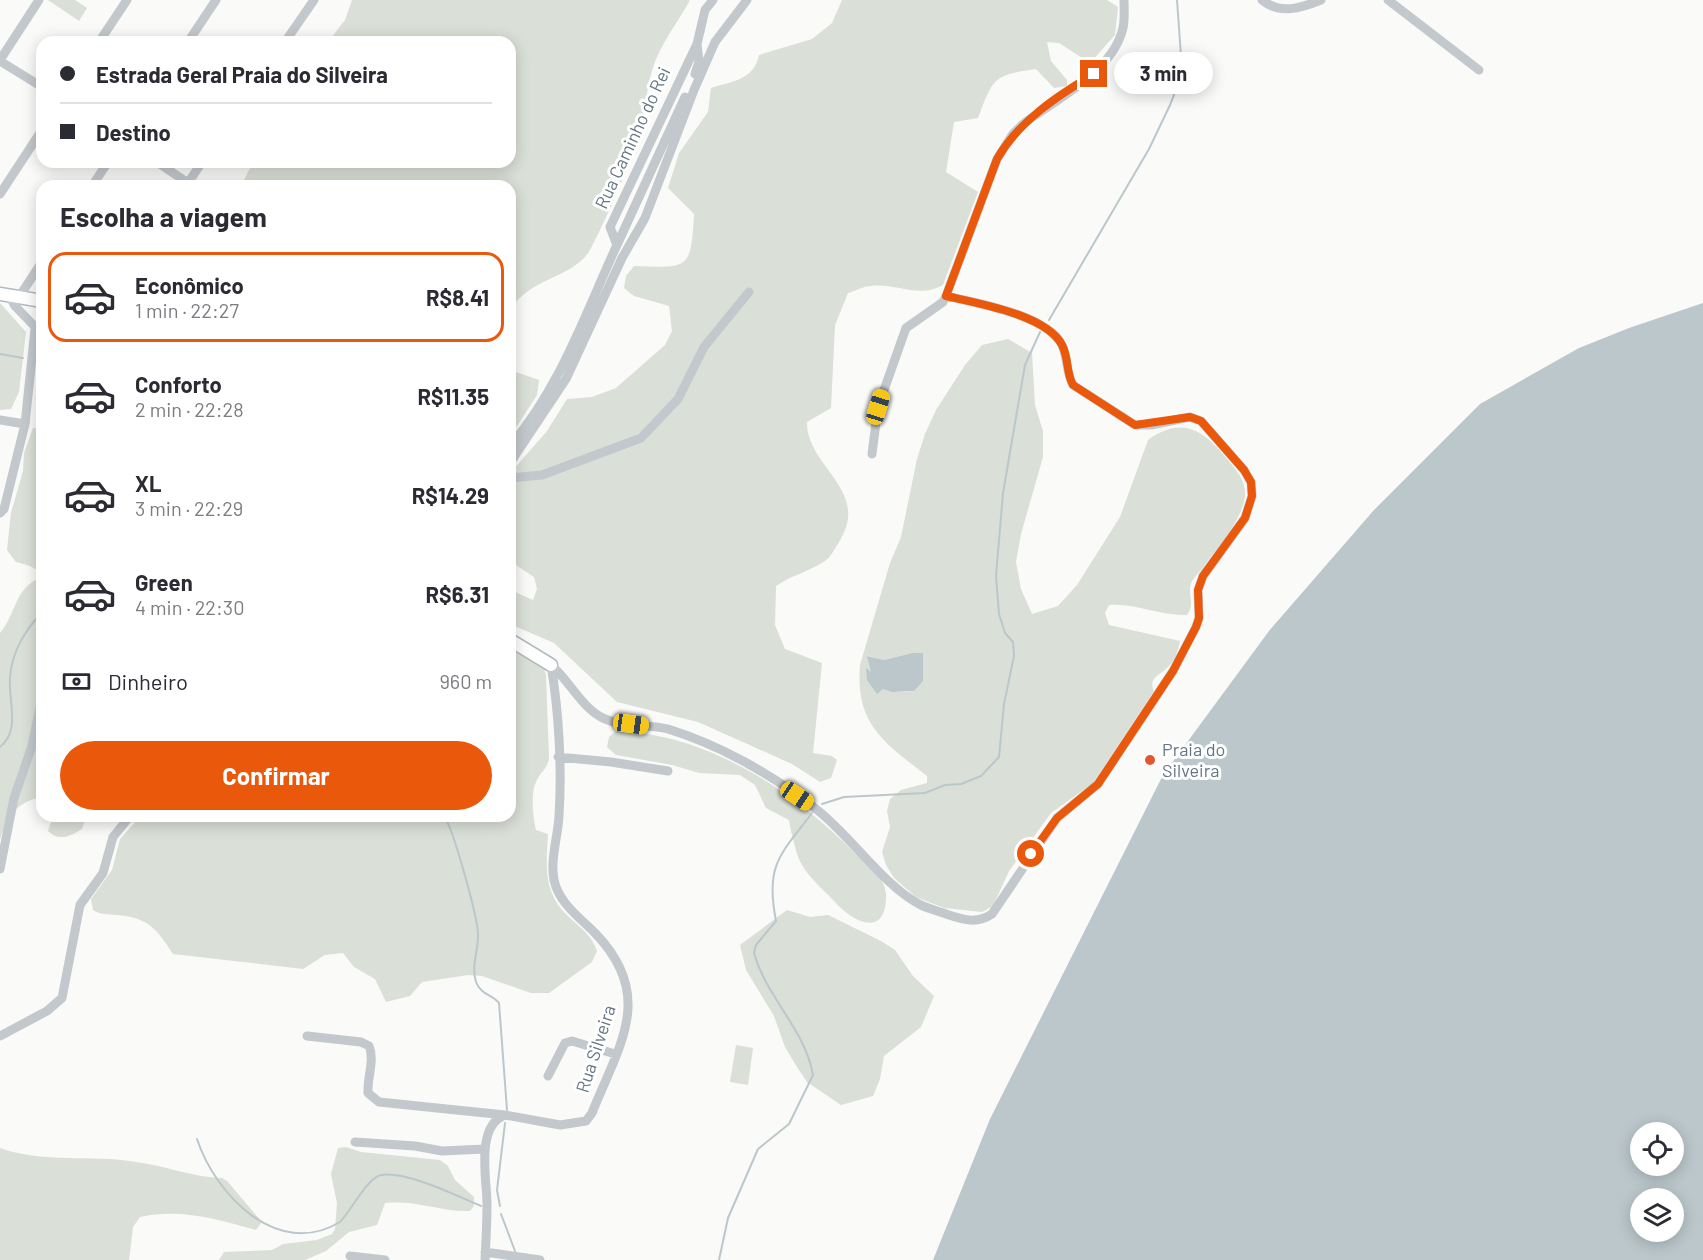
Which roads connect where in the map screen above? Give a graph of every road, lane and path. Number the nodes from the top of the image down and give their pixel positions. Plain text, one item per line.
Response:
1 (39, 0) edge
2 (127, 0) edge
3 (216, 0) edge
4 (314, 0) edge
5 (713, 0) edge
6 (747, 0) edge
7 (1124, 0) edge
8 (1262, 0) edge
9 (1321, 0) edge
10 (1388, 0) edge
11 (103, 36) edge
12 (192, 36) edge
13 (289, 36) edge
14 (697, 44) junction
15 (0, 60) edge
16 (1479, 70) dead end
17 (36, 83) edge
18 (36, 139) edge
19 (165, 168) edge
20 (182, 180) edge
21 (0, 194) edge
22 (617, 245) junction
23 (36, 268) edge
24 (749, 292) dead end
25 (9, 295) edge
26 (946, 296) junction
27 (36, 300) edge
28 (36, 328) edge
29 (36, 350) edge
30 (0, 420) edge
31 (24, 424) junction
32 (516, 438) edge
33 (516, 454) edge
34 (872, 454) dead end
35 (516, 478) edge
36 (0, 513) edge
37 (516, 644) edge
38 (551, 665) junction
39 (36, 727) edge
40 (558, 757) junction
41 (668, 771) dead end
42 (125, 822) edge
43 (0, 869) edge
44 (0, 1036) edge
45 (307, 1036) dead end
46 (615, 1054) junction
47 (548, 1076) dead end
48 (505, 1115) junction
49 (355, 1142) dead end
50 (485, 1149) junction
51 (350, 1256) dead end
52 (485, 1256) edge
53 (385, 1260) edge
54 (540, 1260) edge

1 - 15 street
2 - 11 street
3 - 12 street
4 - 13 street
5 - 14 street, Rua Caminho do Rei
6 - 33 street
7 - 26 street
8 - 9 street
10 - 16 street
14 - 22 street
14 - 22 street, Rua Caminho do Rei
15 - 17 street
18 - 21 street
19 - 20 street
22 - 32 street, Rua Caminho do Rei
23 - 25 street
24 - 35 street
25 - 27 street
25 - 28 street
26 - 34 street
26 - 38 street
29 - 31 street
30 - 31 street
31 - 36 street
37 - 38 street
38 - 40 street, Rua Silveira
39 - 43 street
40 - 41 street
40 - 46 street, Rua Silveira
42 - 44 street
45 - 48 street
46 - 47 street
46 - 48 street, Rua Silveira
48 - 50 street
49 - 50 street
50 - 52 street
51 - 53 street
52 - 54 street

